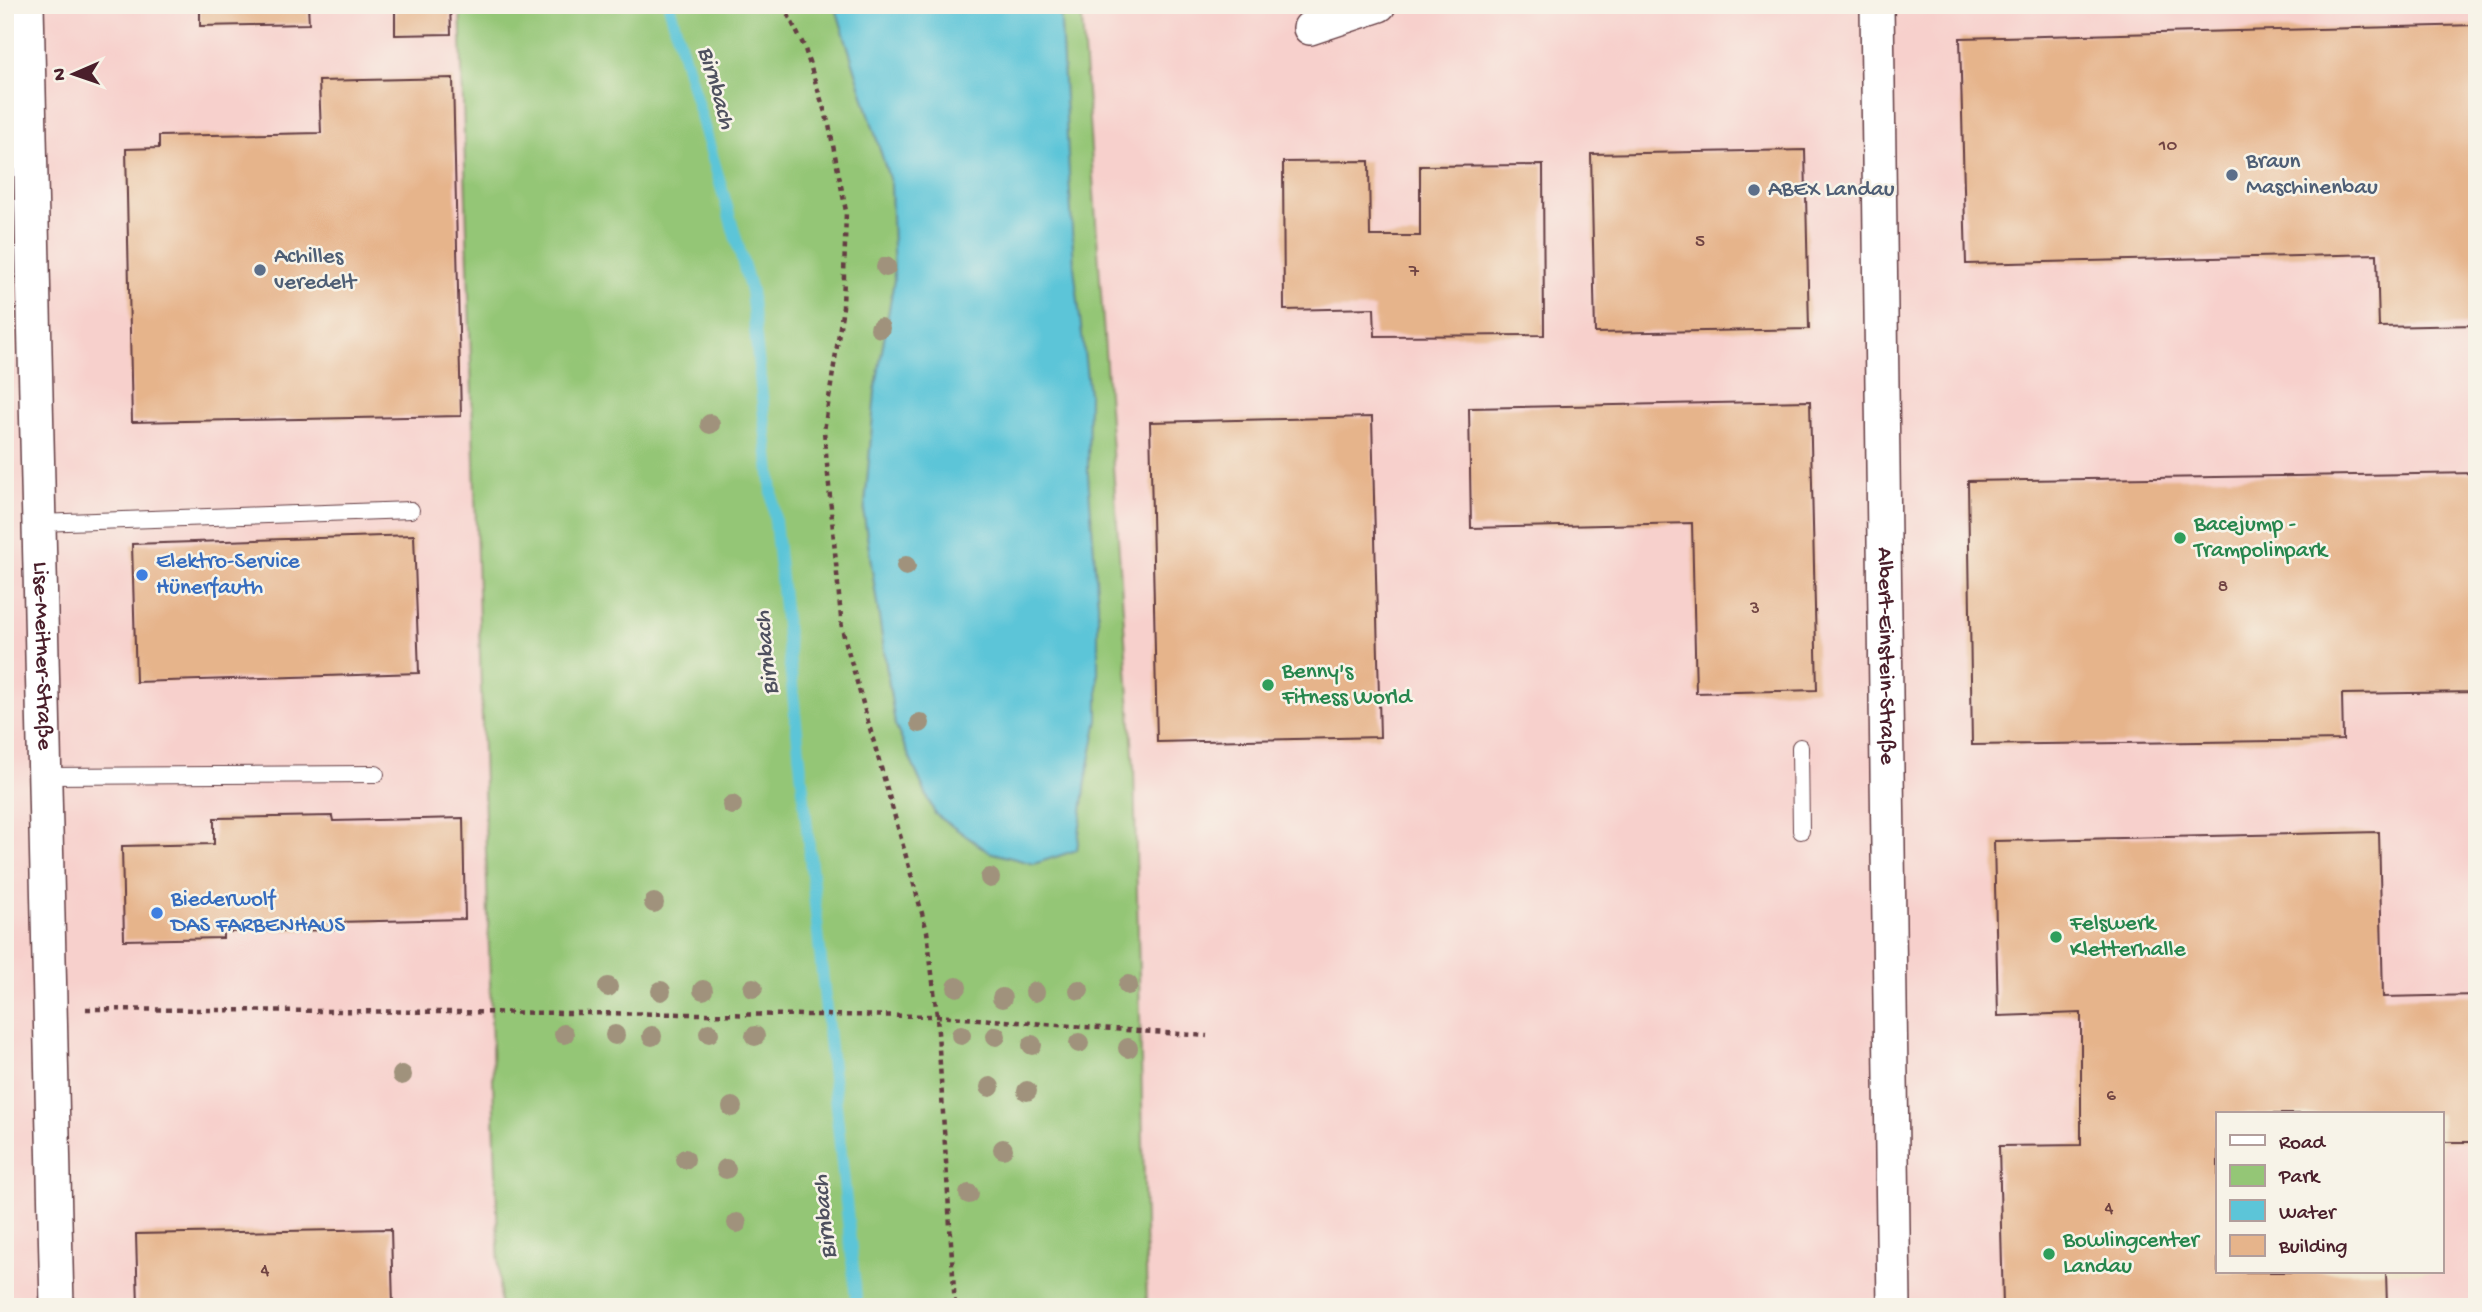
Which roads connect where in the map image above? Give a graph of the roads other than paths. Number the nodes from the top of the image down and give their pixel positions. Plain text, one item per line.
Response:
1 (27, 5) edge
2 (1379, 5) edge
3 (1877, 5) edge
4 (1310, 28) dead end
5 (411, 510) dead end
6 (38, 523) junction
7 (1800, 747) dead end
8 (376, 774) dead end
9 (44, 776) junction
10 (1801, 831) dead end
11 (57, 1307) edge
12 (1894, 1307) edge

1 - 6 street, Lise-Meitner-Straße
2 - 4 street
3 - 12 street, Albert-Einstein-Straße
5 - 6 lane
6 - 9 street, Lise-Meitner-Straße
7 - 10 lane
8 - 9 lane
9 - 11 street, Lise-Meitner-Straße

